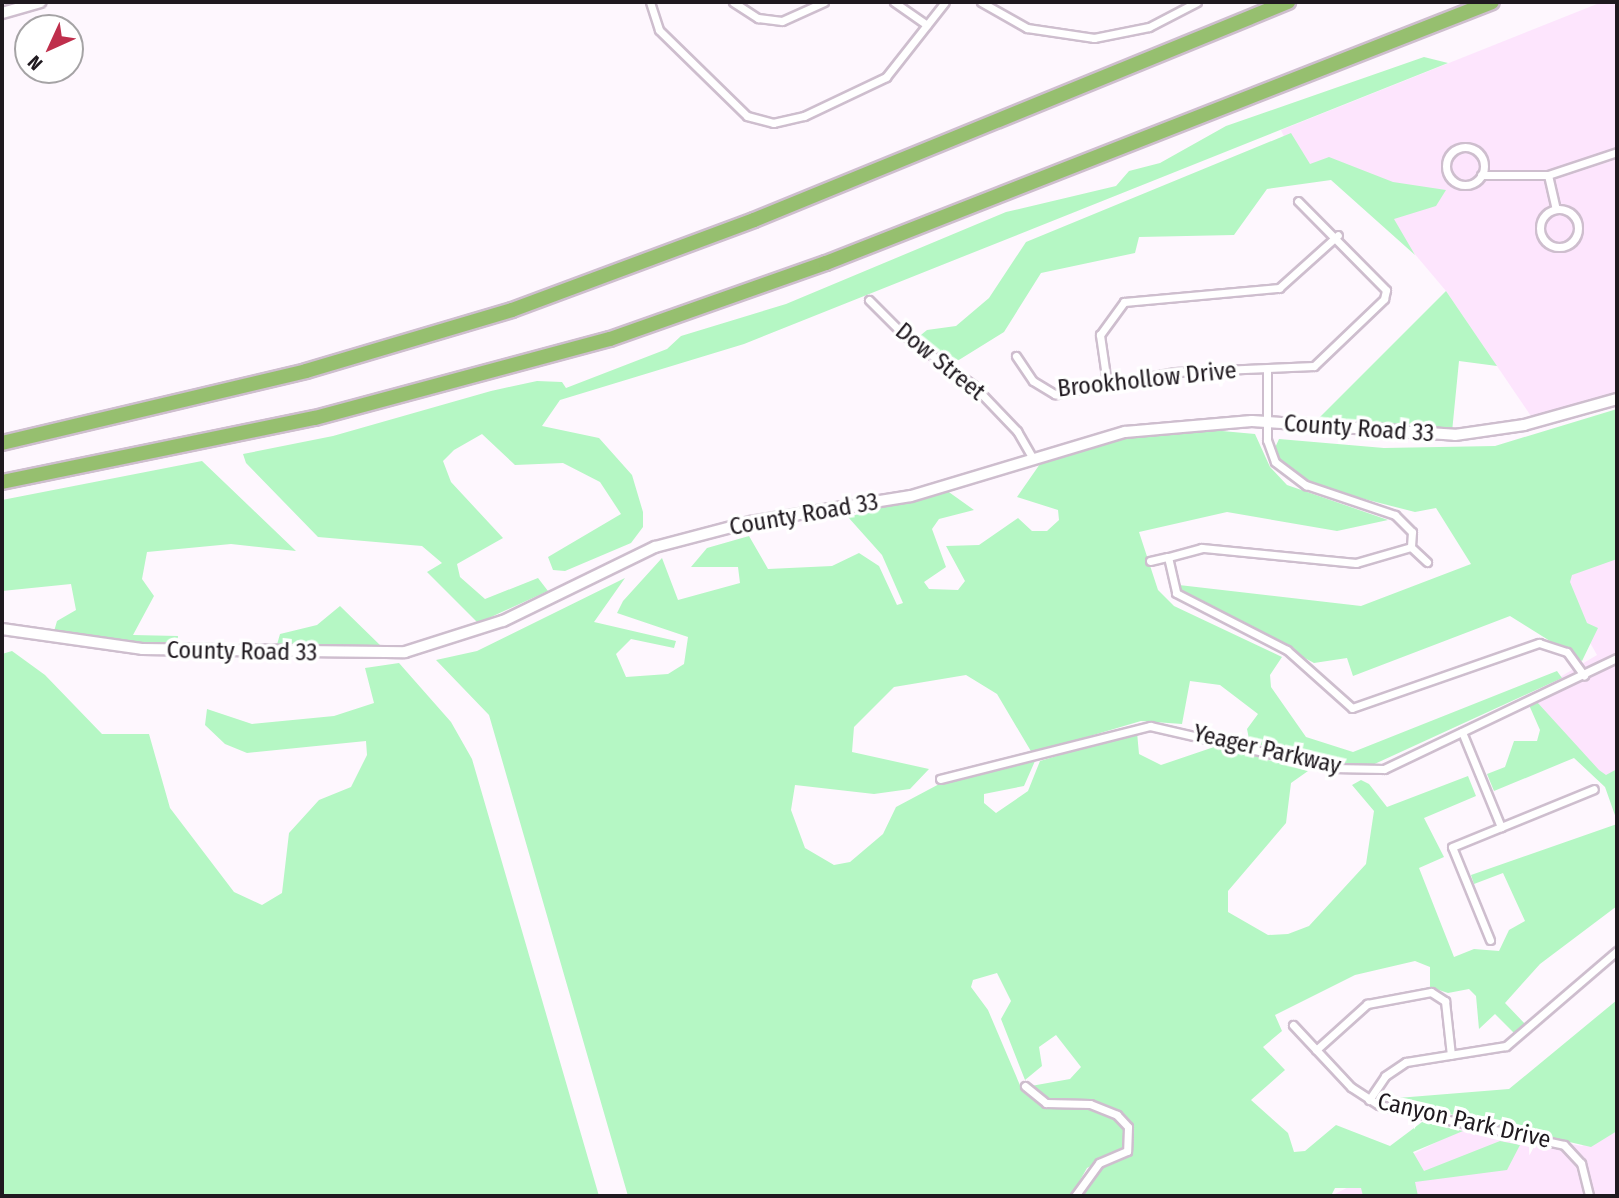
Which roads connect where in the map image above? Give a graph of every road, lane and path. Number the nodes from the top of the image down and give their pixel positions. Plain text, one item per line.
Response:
1 (40, 2) edge
2 (650, 2) edge
3 (733, 2) edge
4 (824, 2) edge
5 (894, 2) edge
6 (945, 2) edge
7 (982, 2) edge
8 (1197, 2) edge
9 (1287, 2) edge
10 (1492, 2) edge
11 (2, 13) edge
12 (927, 25) junction
13 (1617, 152) edge
14 (1481, 175) junction
15 (1548, 175) junction
16 (1298, 201) dead end
17 (1556, 209) junction
18 (1338, 235) junction
19 (869, 300) dead end
20 (1016, 356) dead end
21 (1267, 371) junction
22 (1107, 383) junction
23 (1617, 399) edge
24 (1266, 422) junction
25 (2, 443) edge
26 (1033, 459) junction
27 (2, 482) edge
28 (1411, 547) junction
29 (1168, 557) junction
30 (1150, 561) dead end
31 (1427, 562) dead end
32 (2, 629) edge
33 (1617, 657) edge
34 (1584, 675) junction
35 (1352, 708) junction
36 (1350, 717) dead end
37 (1462, 732) junction
38 (940, 779) dead end
39 (1594, 789) dead end
40 (1501, 827) junction
41 (1490, 940) dead end
42 (1617, 951) edge
43 (1293, 1025) dead end
44 (1316, 1050) junction
45 (1451, 1055) junction
46 (1025, 1086) dead end
47 (1369, 1100) junction
48 (1075, 1196) edge
49 (1589, 1196) edge

1 - 11 street
2 - 12 street
3 - 4 street
5 - 12 street
6 - 12 street
7 - 8 street
9 - 25 highway
10 - 27 highway
13 - 15 street
14 - 14 street
14 - 15 street
15 - 17 street
16 - 18 street, Brookhollow Drive
17 - 17 street
18 - 21 street, Brookhollow Drive
18 - 22 street
19 - 26 street, Dow Street
20 - 22 street, Brookhollow Drive
21 - 22 street, Brookhollow Drive
21 - 24 street
23 - 24 street, County Road 33
24 - 26 street, County Road 33
24 - 28 street
26 - 32 street, County Road 33
28 - 29 street
28 - 31 street
29 - 30 street
29 - 35 street
33 - 34 street, Yeager Parkway
34 - 35 street
34 - 37 street, Yeager Parkway
35 - 36 street
37 - 38 street, Yeager Parkway
37 - 40 street
39 - 40 street
40 - 41 street
42 - 45 street
43 - 44 street, Canyon Park Drive
44 - 45 street
44 - 47 street, Canyon Park Drive
45 - 47 street
46 - 48 street
47 - 49 street, Canyon Park Drive

